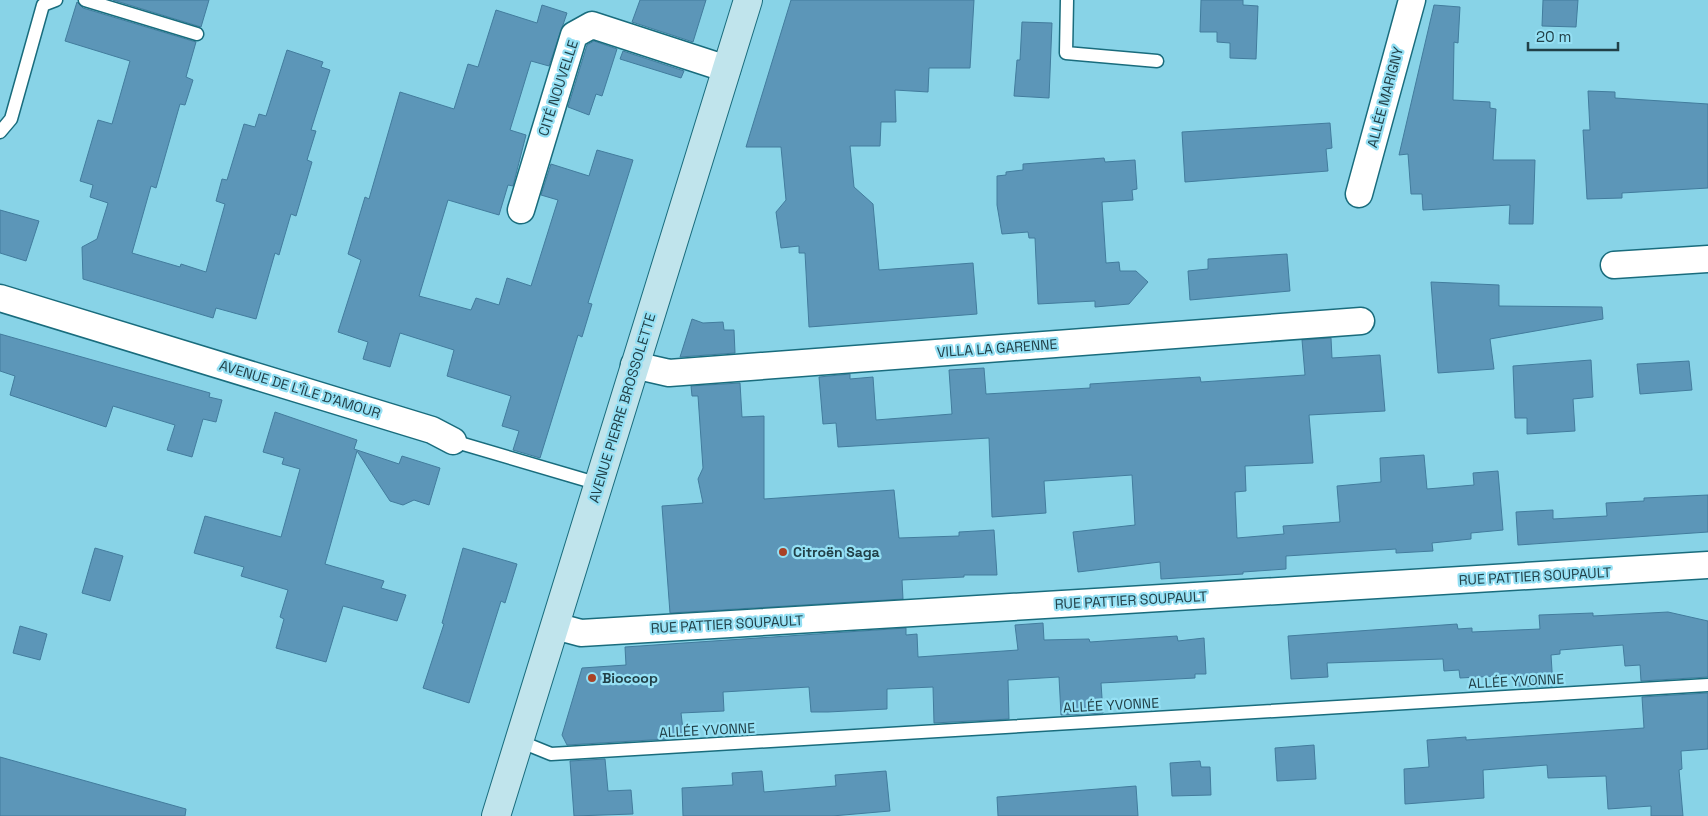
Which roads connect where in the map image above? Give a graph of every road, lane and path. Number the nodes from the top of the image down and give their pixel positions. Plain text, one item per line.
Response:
1 (56, 0) edge
2 (85, 0) edge
3 (748, 0) edge
4 (1067, 0) edge
5 (1412, 0) edge
6 (197, 34) dead end
7 (1157, 61) dead end
8 (727, 69) junction
9 (0, 132) edge
10 (1359, 194) dead end
11 (520, 210) dead end
12 (1708, 259) edge
13 (1614, 265) dead end
14 (0, 298) edge
15 (1361, 321) dead end
16 (634, 364) junction
17 (453, 441) joint
18 (599, 484) junction
19 (1708, 565) edge
20 (555, 626) junction
21 (1708, 685) edge
22 (520, 741) junction
23 (496, 816) edge

1 - 9 lane
2 - 6 lane
3 - 8 main road, AVENUE PIERRE BROSSOLETTE
4 - 7 lane
5 - 10 street, ALLÉE MARIGNY
8 - 11 street, CITÉ NOUVELLE
8 - 16 main road, AVENUE PIERRE BROSSOLETTE
12 - 13 street
14 - 17 street, AVENUE DE L'ÎLE D'AMOUR
15 - 16 street, VILLA LA GARENNE
16 - 18 main road, AVENUE PIERRE BROSSOLETTE
17 - 18 lane, AVENUE DE L'ÎLE D'AMOUR
18 - 20 main road, AVENUE PIERRE BROSSOLETTE
19 - 20 street, RUE PATTIER SOUPAULT
20 - 22 main road, AVENUE PIERRE BROSSOLETTE
21 - 22 lane, ALLÉE YVONNE
22 - 23 main road, AVENUE PIERRE BROSSOLETTE

